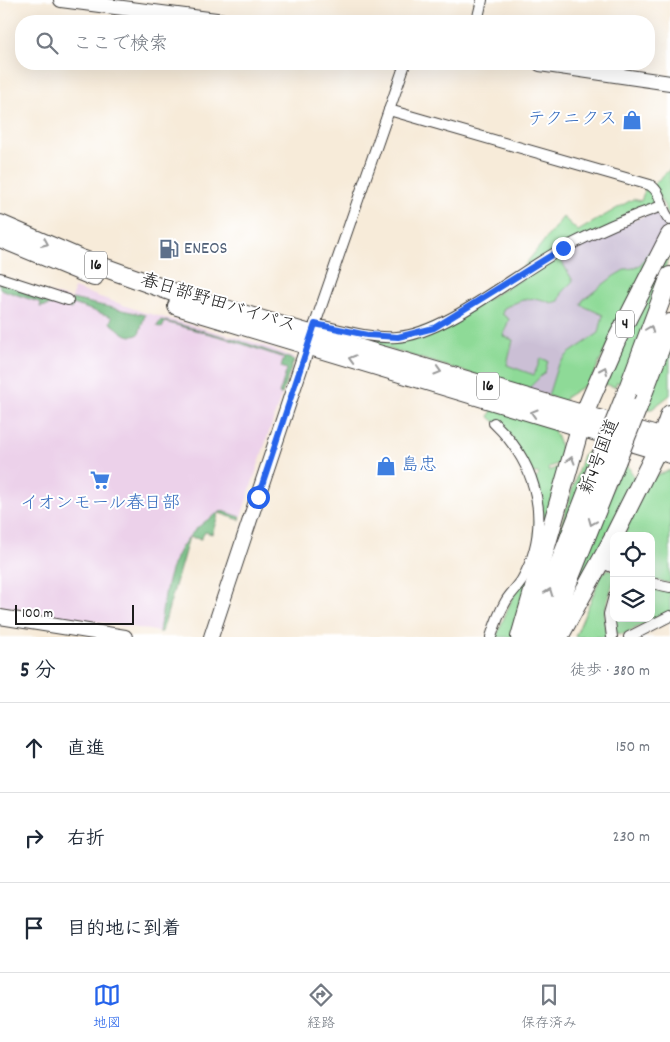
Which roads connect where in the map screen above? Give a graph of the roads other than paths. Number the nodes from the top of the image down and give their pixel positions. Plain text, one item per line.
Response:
1 (60, 0) edge
2 (482, 0) edge
3 (177, 15) edge
4 (478, 15) edge
5 (403, 70) edge
6 (581, 70) edge
7 (670, 83) edge
8 (389, 110) junction
9 (662, 206) junction
10 (670, 220) edge
11 (0, 224) edge
12 (670, 235) edge
13 (0, 238) edge
14 (670, 276) edge
15 (0, 278) edge
16 (68, 300) dead end
17 (670, 323) edge
18 (311, 334) junction
19 (670, 414) edge
20 (582, 421) junction
21 (494, 423) dead end
22 (664, 445) edge
23 (609, 458) junction
24 (620, 532) edge
25 (610, 552) edge
26 (655, 584) edge
27 (670, 586) edge
28 (670, 616) edge
29 (0, 617) edge
30 (610, 622) edge
31 (125, 637) edge
32 (211, 637) edge
33 (491, 637) edge
34 (520, 637) edge
35 (532, 637) edge
36 (546, 637) edge
37 (559, 637) edge
38 (612, 637) edge
39 (629, 637) edge

1 - 3 street
2 - 4 street
5 - 8 street
6 - 7 street
8 - 9 street
8 - 18 street
9 - 10 street
9 - 18 street
11 -> 18 highway, 春日部野田バイパス / 16
20 -> 12 highway, 4
13 - 18 highway, 春日部野田バイパス / 16
23 -> 14 highway, 新4号国道 / 4, bridge
15 - 16 street
17 - 23 highway, 新4号国道 / 4, bridge
18 - 20 highway, 春日部野田バイパス / 16
18 - 32 street
19 - 22 highway
20 - 22 highway, 春日部野田バイパス / 16
34 -> 20 highway
21 - 33 street
22 - 24 highway
35 -> 23 highway, 新4号国道 / 4
23 -> 36 highway, 新4号国道 / 4
25 - 37 highway
26 - 27 street
28 - 39 street
29 - 31 street
30 - 38 street

